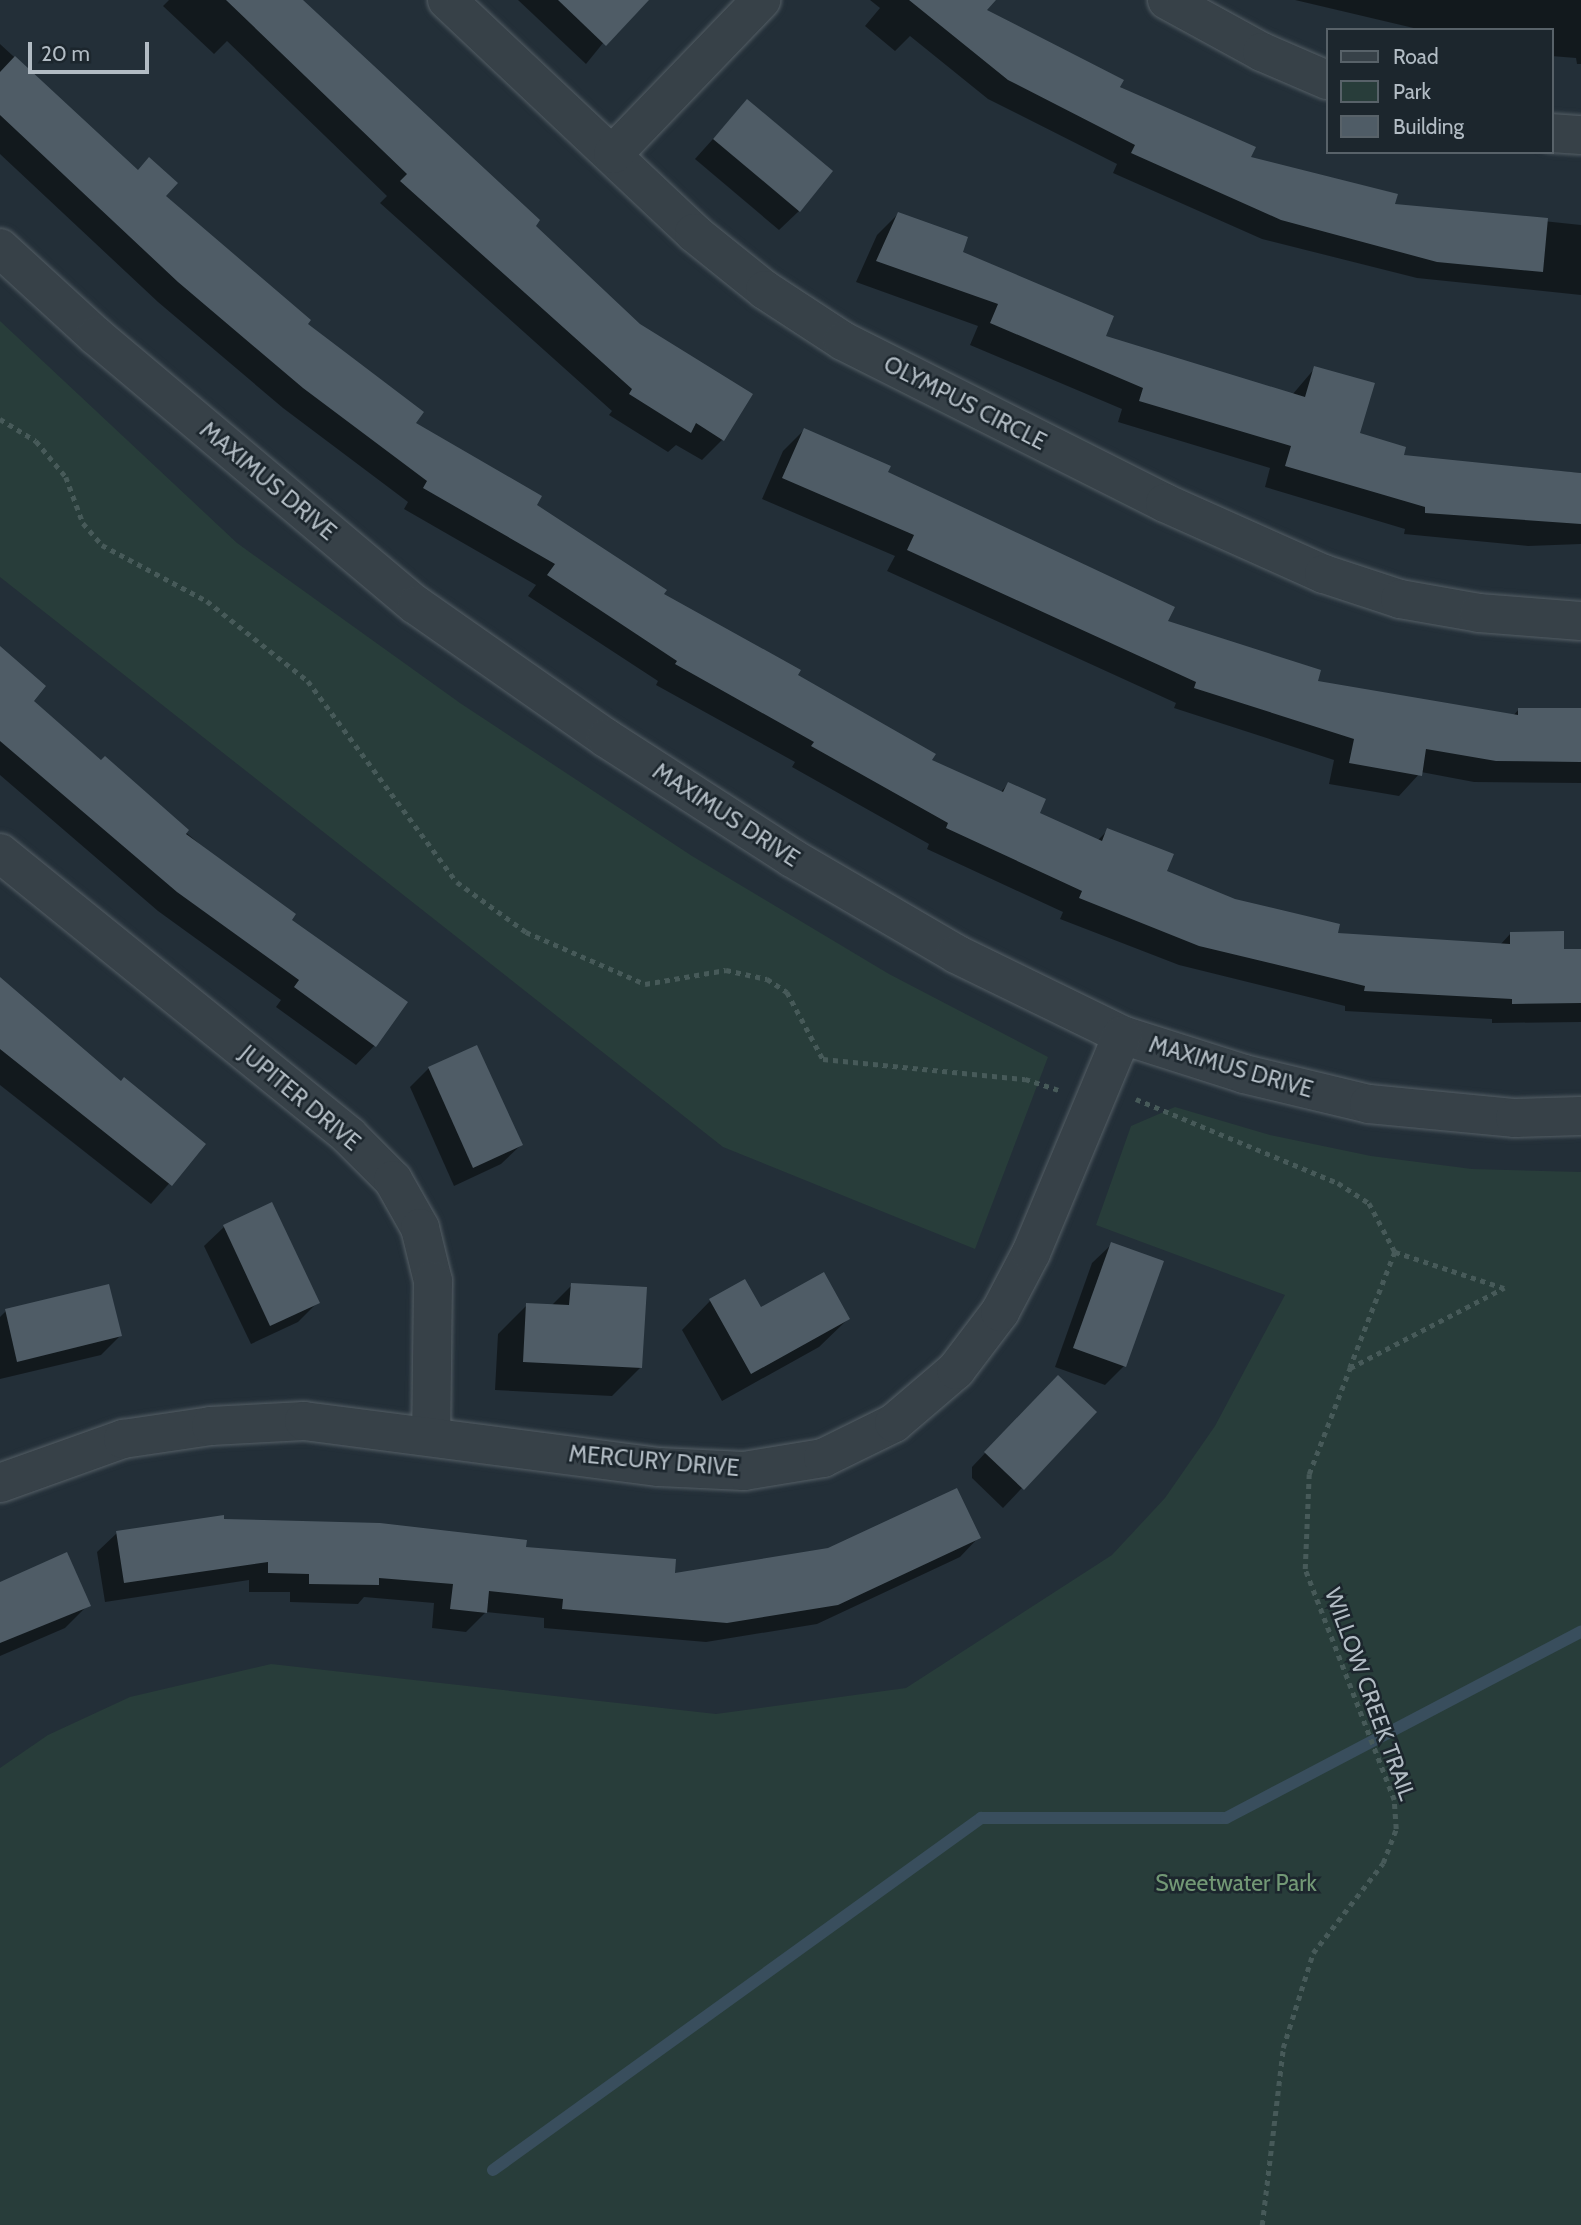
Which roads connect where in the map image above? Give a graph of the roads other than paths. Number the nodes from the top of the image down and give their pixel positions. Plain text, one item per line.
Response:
1 (447, 0) edge
2 (761, 0) edge
3 (1167, 0) edge
4 (1326, 79) edge
5 (1553, 134) edge
6 (1581, 135) edge
7 (613, 154) junction
8 (0, 248) edge
9 (1581, 621) edge
10 (0, 853) edge
11 (1122, 1035) junction
12 (1581, 1116) edge
13 (431, 1436) junction
14 (0, 1483) edge

1 - 7 street, OLYMPUS CIRCLE
2 - 7 street
3 - 4 street
5 - 6 street
7 - 9 street, OLYMPUS CIRCLE
8 - 11 street, MAXIMUS DRIVE
10 - 13 street, JUPITER DRIVE
11 - 12 street, MAXIMUS DRIVE
11 - 13 street, MERCURY DRIVE
13 - 14 street, MERCURY DRIVE

